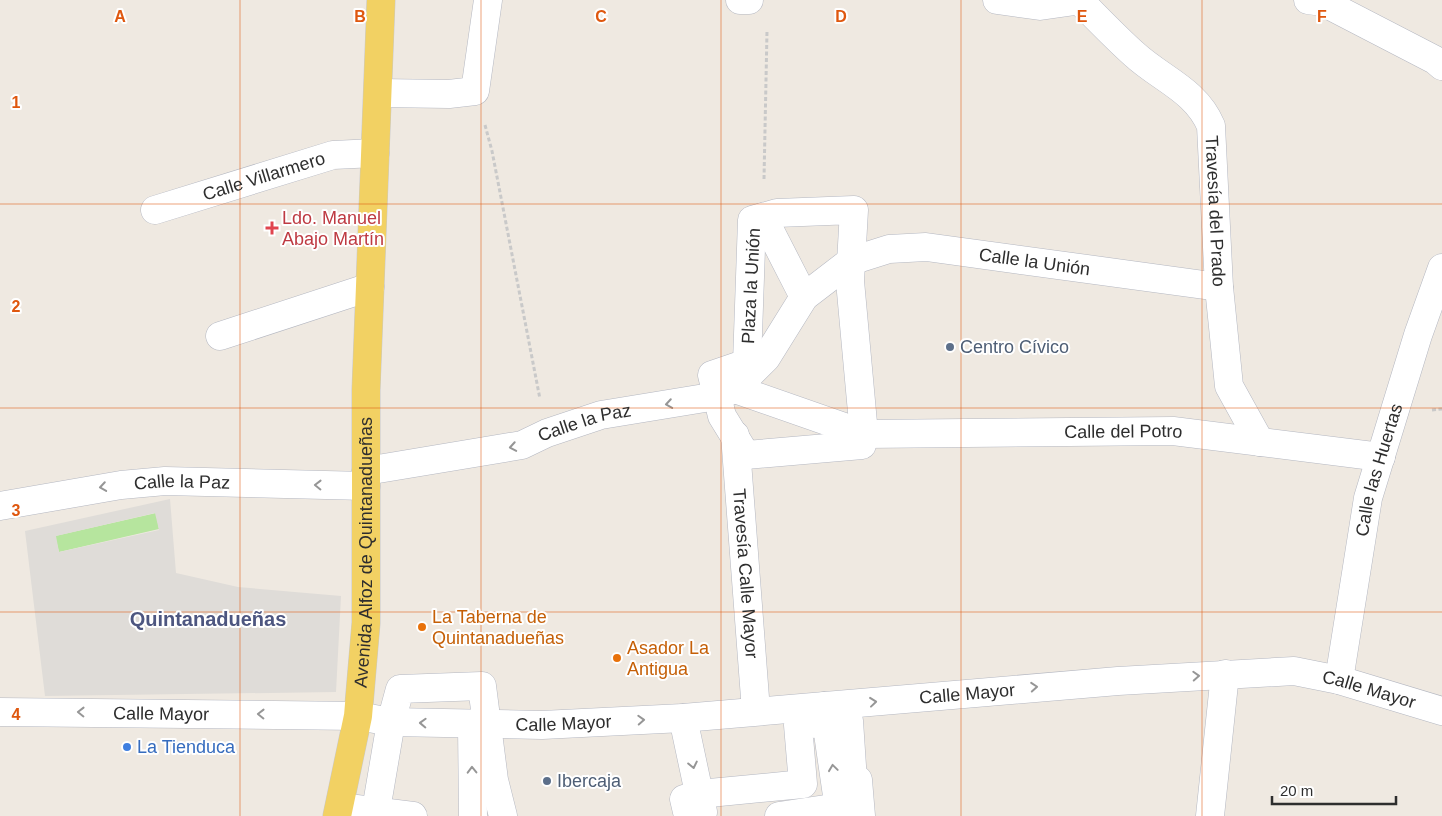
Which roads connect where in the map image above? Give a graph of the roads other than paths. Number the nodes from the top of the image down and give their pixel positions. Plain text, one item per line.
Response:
1 (381, 0) edge
2 (488, 0) edge
3 (740, 0) edge
4 (749, 0) edge
5 (997, 0) edge
6 (1081, 0) edge
7 (1308, 0) edge
8 (1442, 66) edge
9 (379, 93) junction
10 (375, 153) junction
11 (155, 210) dead end
12 (763, 217) junction
13 (851, 261) junction
14 (1442, 268) edge
15 (370, 287) junction
16 (1219, 288) junction
17 (804, 297) junction
18 (220, 336) dead end
19 (726, 392) junction
20 (864, 434) junction
21 (735, 435) junction
22 (1260, 442) junction
23 (1381, 458) junction
24 (366, 479) junction
25 (0, 506) edge
26 (1225, 674) junction
27 (1339, 680) junction
28 (756, 711) junction
29 (1442, 711) edge
30 (0, 712) edge
31 (826, 715) junction
32 (358, 716) junction
33 (683, 718) junction
34 (391, 722) junction
35 (479, 725) junction
36 (697, 809) edge
37 (338, 812) edge
38 (847, 813) edge
39 (376, 814) edge
40 (413, 816) edge
41 (473, 816) edge
42 (503, 816) edge
43 (779, 816) edge
44 (1210, 816) edge

1 - 9 main road, Avenida Alfoz de Quintanadueñas
2 - 9 street
3 - 4 street
5 - 6 street
6 - 16 street, Travesía del Prado
7 - 8 street
9 - 10 main road, Avenida Alfoz de Quintanadueñas
10 - 11 street, Calle Villarmero
10 - 15 main road, Avenida Alfoz de Quintanadueñas
12 - 13 street, Plaza la Unión
12 - 17 street, Plaza la Unión
12 - 19 street, Plaza la Unión
13 - 16 street, Calle la Unión
13 - 17 street, Plaza la Unión
13 - 20 street, Plaza la Unión
14 - 23 street, Calle las Huertas
15 - 18 street
15 - 24 main road, Avenida Alfoz de Quintanadueñas
16 - 22 street, Travesía del Prado
17 - 19 street, Plaza la Unión
19 - 20 street
19 - 21 street, Plaza la Unión
19 -> 24 street, Calle la Paz
20 - 21 street
20 - 22 street, Calle del Potro
21 - 28 street, Travesía Calle Mayor
22 - 23 street, Calle del Potro
23 - 27 street, Calle las Huertas
24 -> 25 street, Calle la Paz
24 - 32 main road, Avenida Alfoz de Quintanadueñas
26 - 27 street, Calle Mayor
31 -> 26 street, Calle Mayor
26 - 44 street
27 - 29 street, Calle Mayor
28 - 31 street, Calle Mayor
28 - 33 street, Calle Mayor
32 -> 30 street, Calle Mayor
31 - 36 street
31 - 38 street
32 - 34 street, Calle Mayor
32 - 37 main road, Avenida Alfoz de Quintanadueñas
35 -> 33 street, Calle Mayor
33 -> 36 street
35 -> 34 street, Calle Mayor
34 - 35 street
34 - 39 street
41 -> 35 street
35 - 42 street
37 - 39 street
38 - 43 street
39 - 40 street

